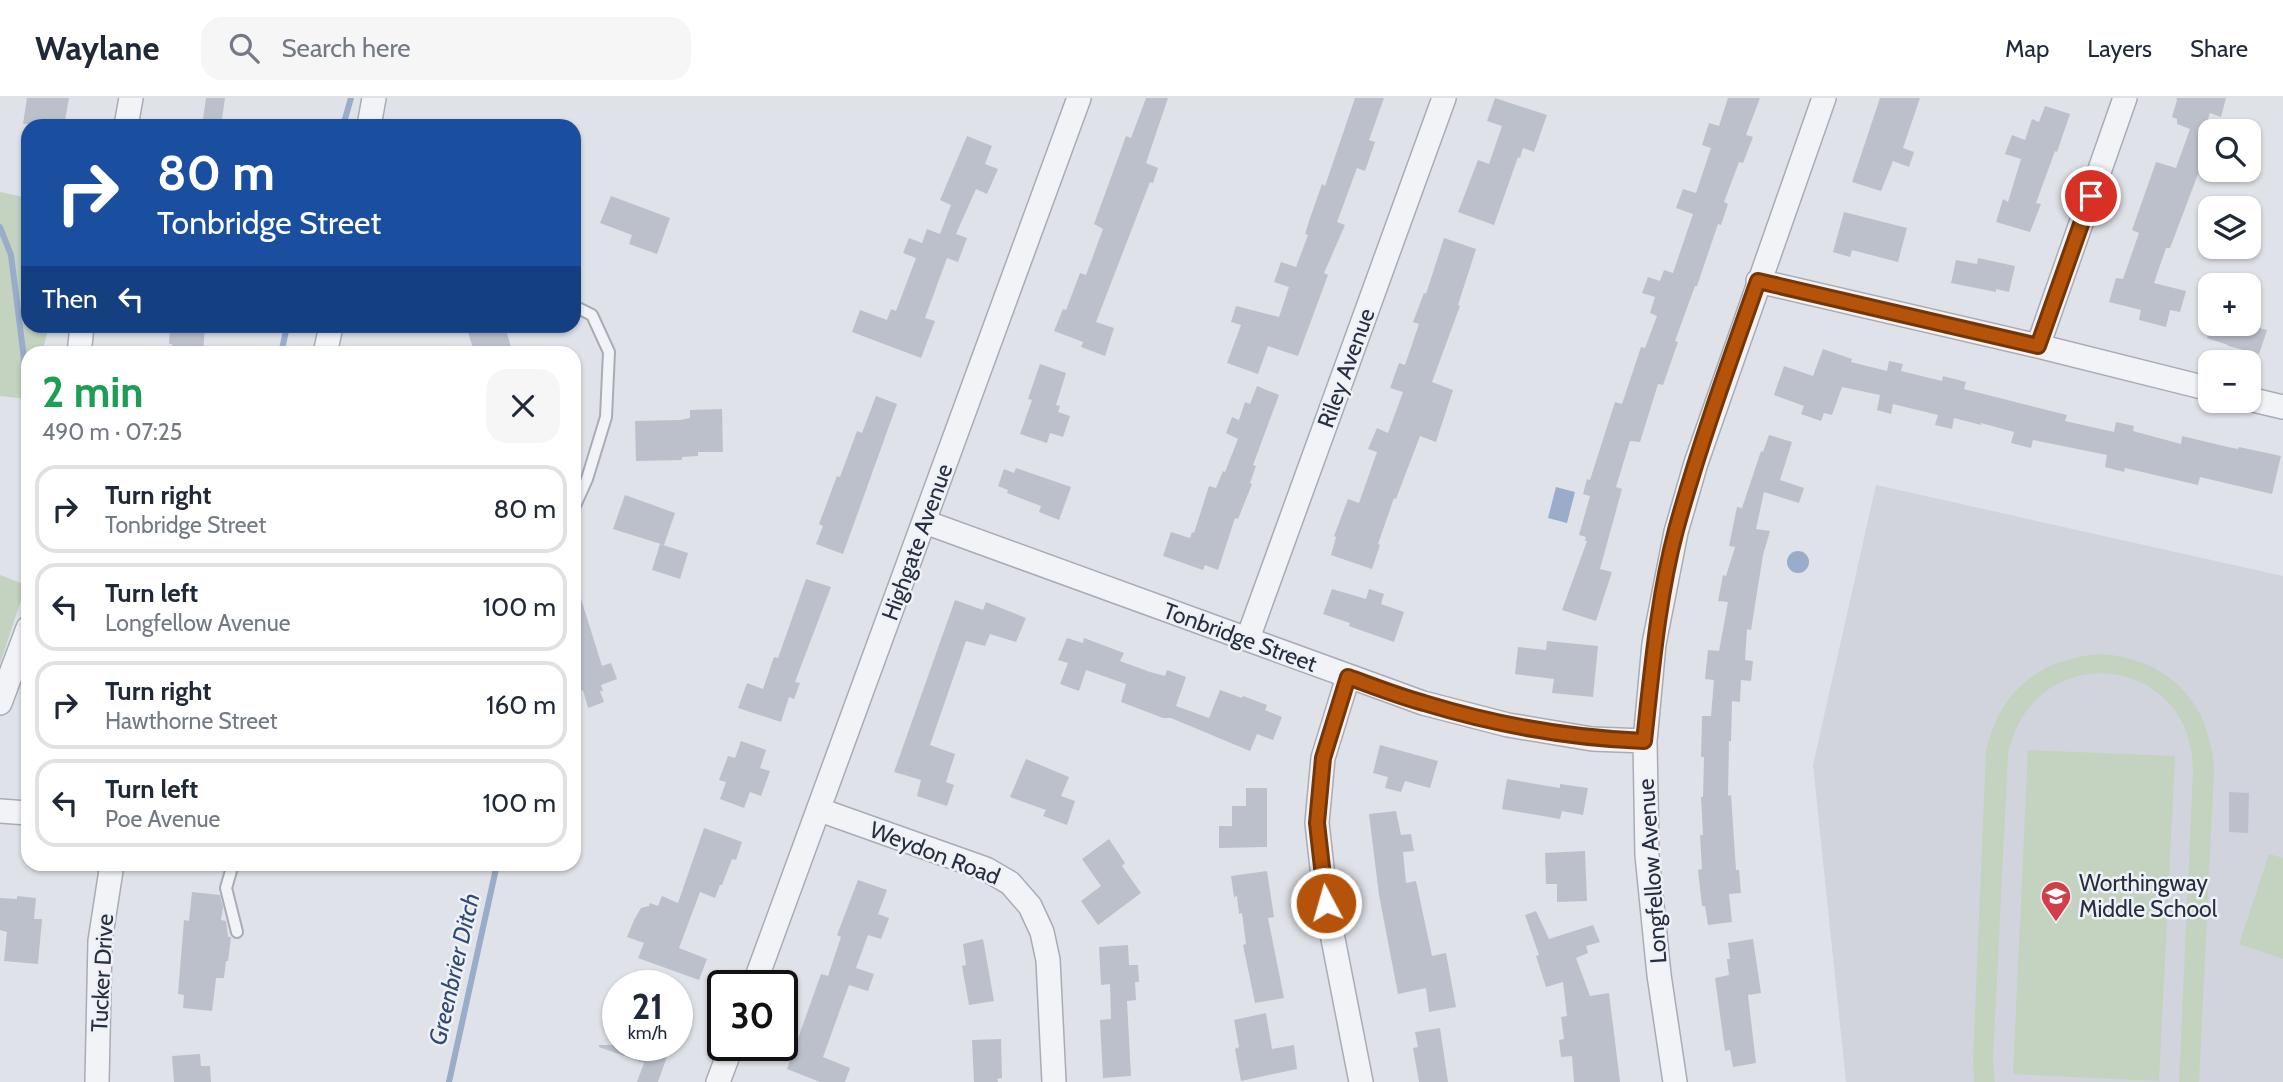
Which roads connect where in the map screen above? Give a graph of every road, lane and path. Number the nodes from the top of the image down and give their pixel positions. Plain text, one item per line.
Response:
1 (131, 98) edge
2 (374, 98) edge
3 (1079, 98) edge
4 (1444, 98) edge
5 (1824, 98) edge
6 (2125, 98) edge
7 (127, 119) edge
8 (370, 119) edge
9 (1758, 281) junction
10 (581, 310) edge
11 (2038, 346) junction
12 (2198, 386) edge
13 (2261, 402) edge
14 (2283, 407) edge
15 (581, 482) edge
16 (925, 522) junction
17 (1248, 638) junction
18 (21, 647) edge
19 (1348, 677) junction
20 (0, 703) edge
21 (1644, 741) junction
22 (820, 810) junction
23 (0, 811) edge
24 (21, 812) edge
25 (111, 871) edge
26 (231, 871) edge
27 (237, 932) dead end
28 (760, 970) edge
29 (726, 1061) edge
30 (97, 1082) edge
31 (718, 1082) edge
32 (1054, 1082) edge
33 (1361, 1082) edge
34 (1675, 1082) edge

1 - 7 street
2 - 8 street
3 - 16 street, Highgate Avenue
4 - 17 street, Riley Avenue
5 - 9 street, Longfellow Avenue
6 - 11 street
9 - 11 street
9 - 21 street, Longfellow Avenue
10 - 15 lane
11 - 12 street
13 - 14 street
16 - 17 street, Tonbridge Street
16 - 22 street, Highgate Avenue
17 - 19 street, Tonbridge Street
18 - 20 street
19 - 21 street, Tonbridge Street
19 - 33 street
21 - 34 street, Longfellow Avenue
22 - 28 street, Highgate Avenue
22 - 32 street, Weydon Road
23 - 24 street
25 - 30 street, Tucker Drive
26 - 27 lane
29 - 31 street

